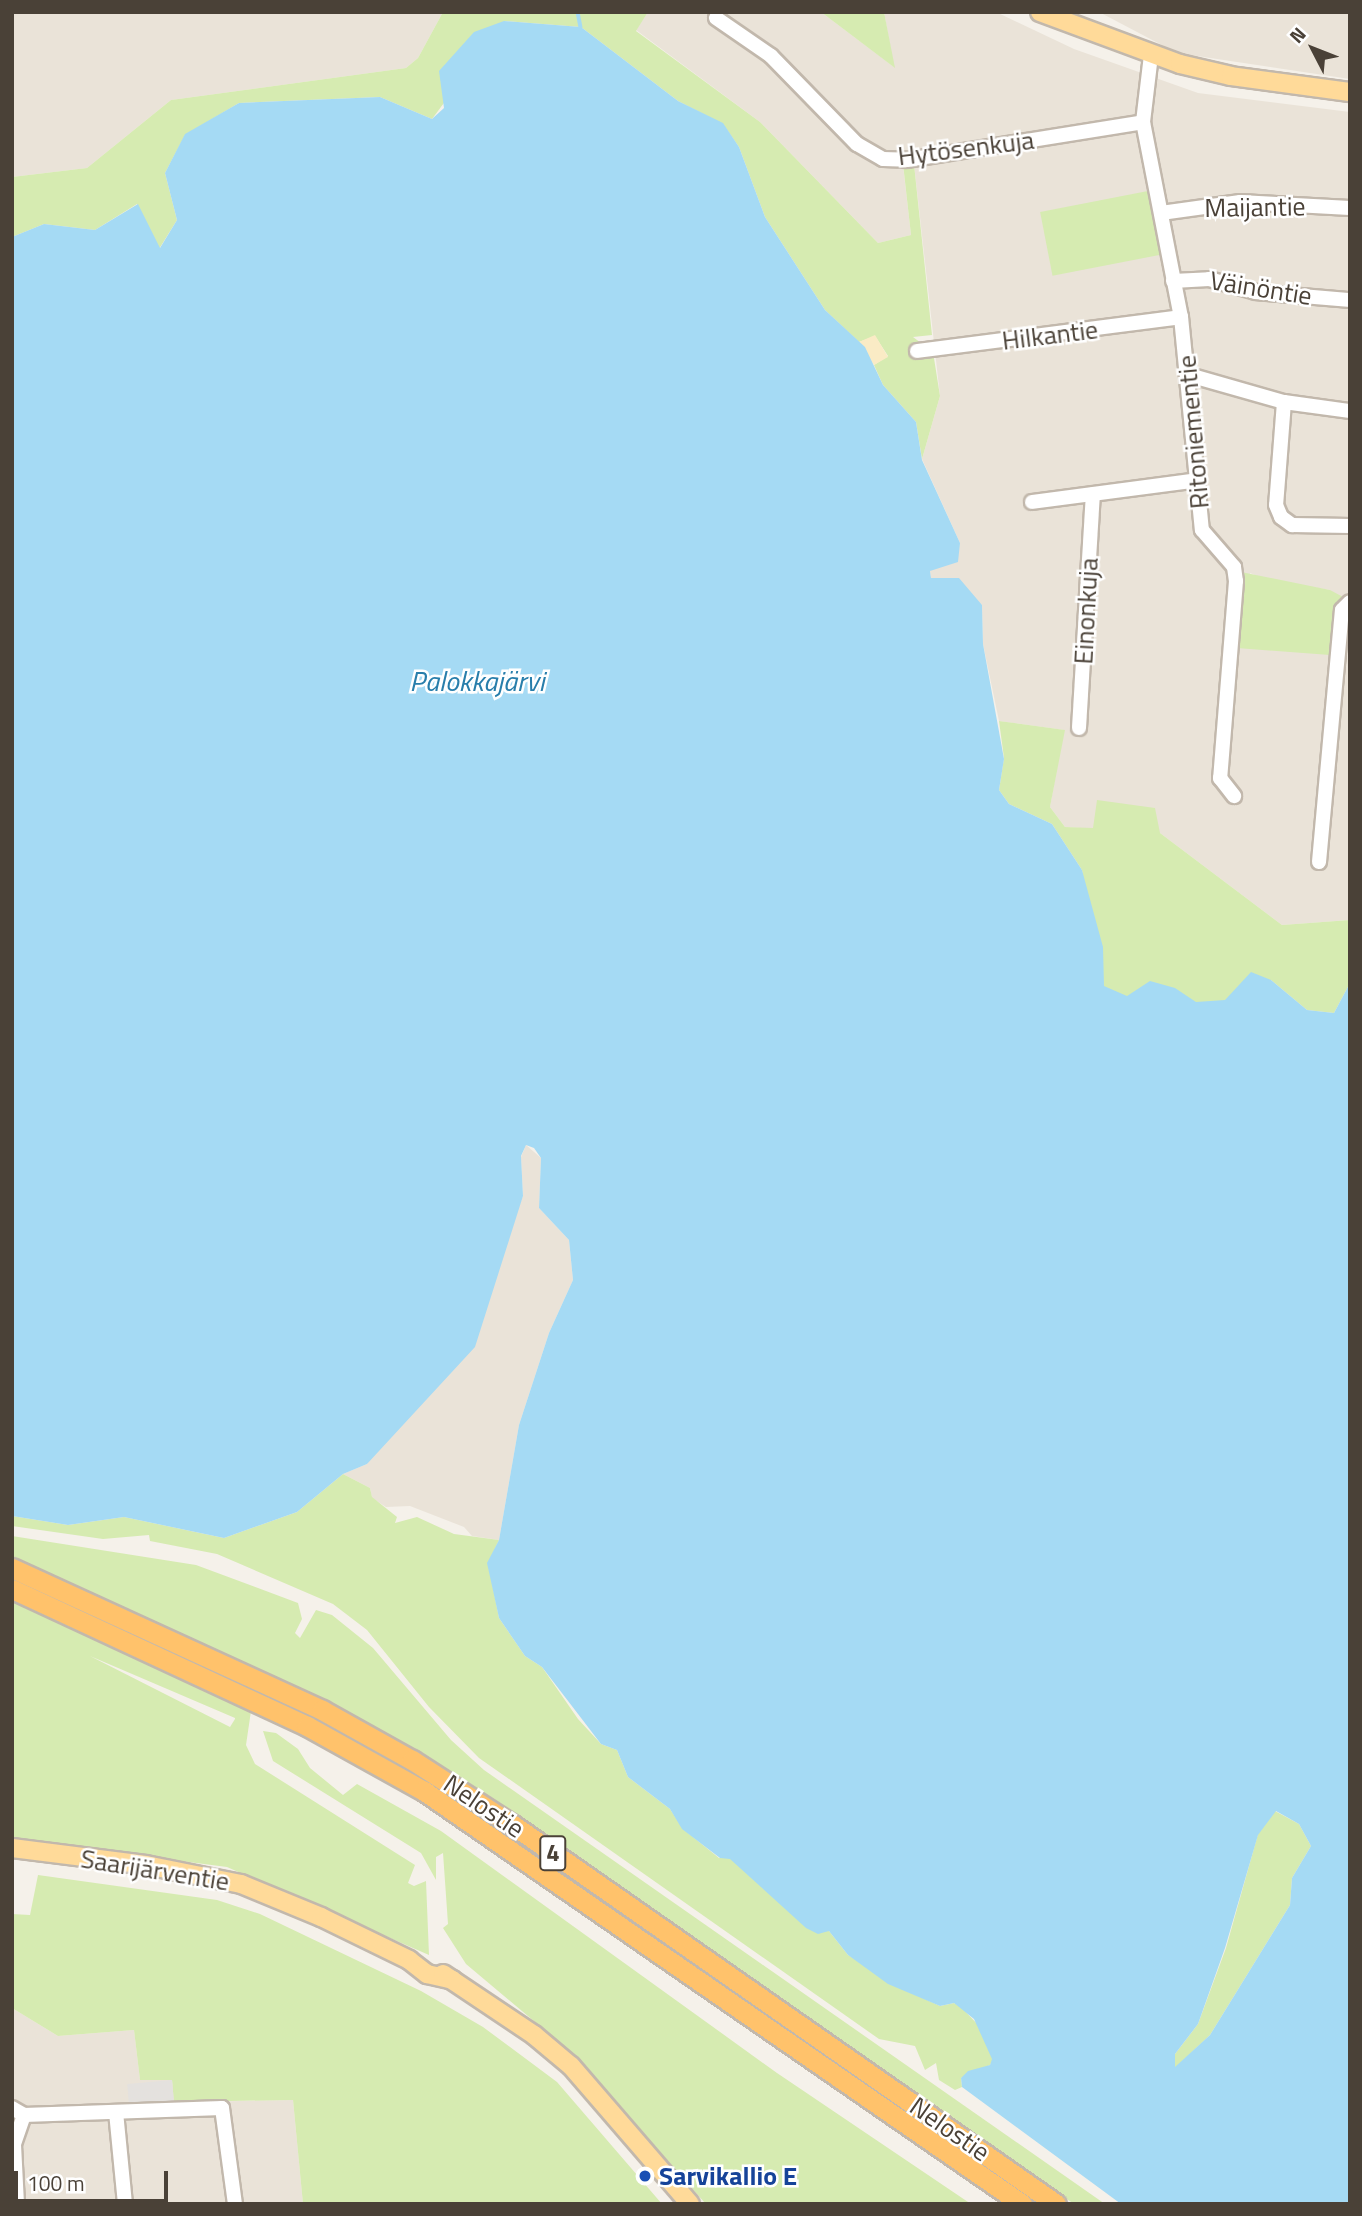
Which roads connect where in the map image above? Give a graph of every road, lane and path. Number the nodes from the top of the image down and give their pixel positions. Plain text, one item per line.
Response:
1 (1040, 12) edge
2 (716, 18) dead end
3 (1151, 55) junction
4 (1350, 92) edge
5 (1143, 122) junction
6 (1350, 208) edge
7 (1161, 213) junction
8 (1173, 281) junction
9 (1350, 300) edge
10 (1181, 317) junction
11 (918, 351) dead end
12 (1189, 374) junction
13 (1284, 402) junction
14 (1350, 411) edge
15 (1198, 480) junction
16 (1093, 494) junction
17 (1032, 502) dead end
18 (1350, 526) edge
19 (1350, 602) edge
20 (1079, 728) dead end
21 (1234, 796) dead end
22 (1319, 862) dead end
23 (12, 1568) edge
24 (12, 1589) edge
25 (12, 1848) edge
26 (18, 2111) edge
27 (116, 2112) junction
28 (17, 2204) edge
29 (125, 2204) edge
30 (235, 2204) edge
31 (690, 2204) edge
32 (1022, 2204) edge
33 (1056, 2204) edge

1 - 3 main road
2 - 5 street, Hytösenkuja
3 - 4 main road
3 - 5 street, Ritoniementie
5 - 7 street, Ritoniementie
6 - 7 street, Maijantie
7 - 8 street, Ritoniementie
8 - 9 street, Väinöntie
8 - 10 street, Ritoniementie
10 - 11 street, Hilkantie
10 - 12 street, Ritoniementie
12 - 13 street
12 - 15 street, Ritoniementie
13 - 14 street
13 - 18 street
15 - 16 street
15 - 21 street, Ritoniementie
16 - 17 street
16 - 20 street, Einonkuja
19 - 22 street
23 - 33 highway, Nelostie / 4
24 - 32 highway, Nelostie / 4
25 - 31 main road, Saarijärventie
26 - 27 street
26 - 28 street
27 - 29 street
27 - 30 street

